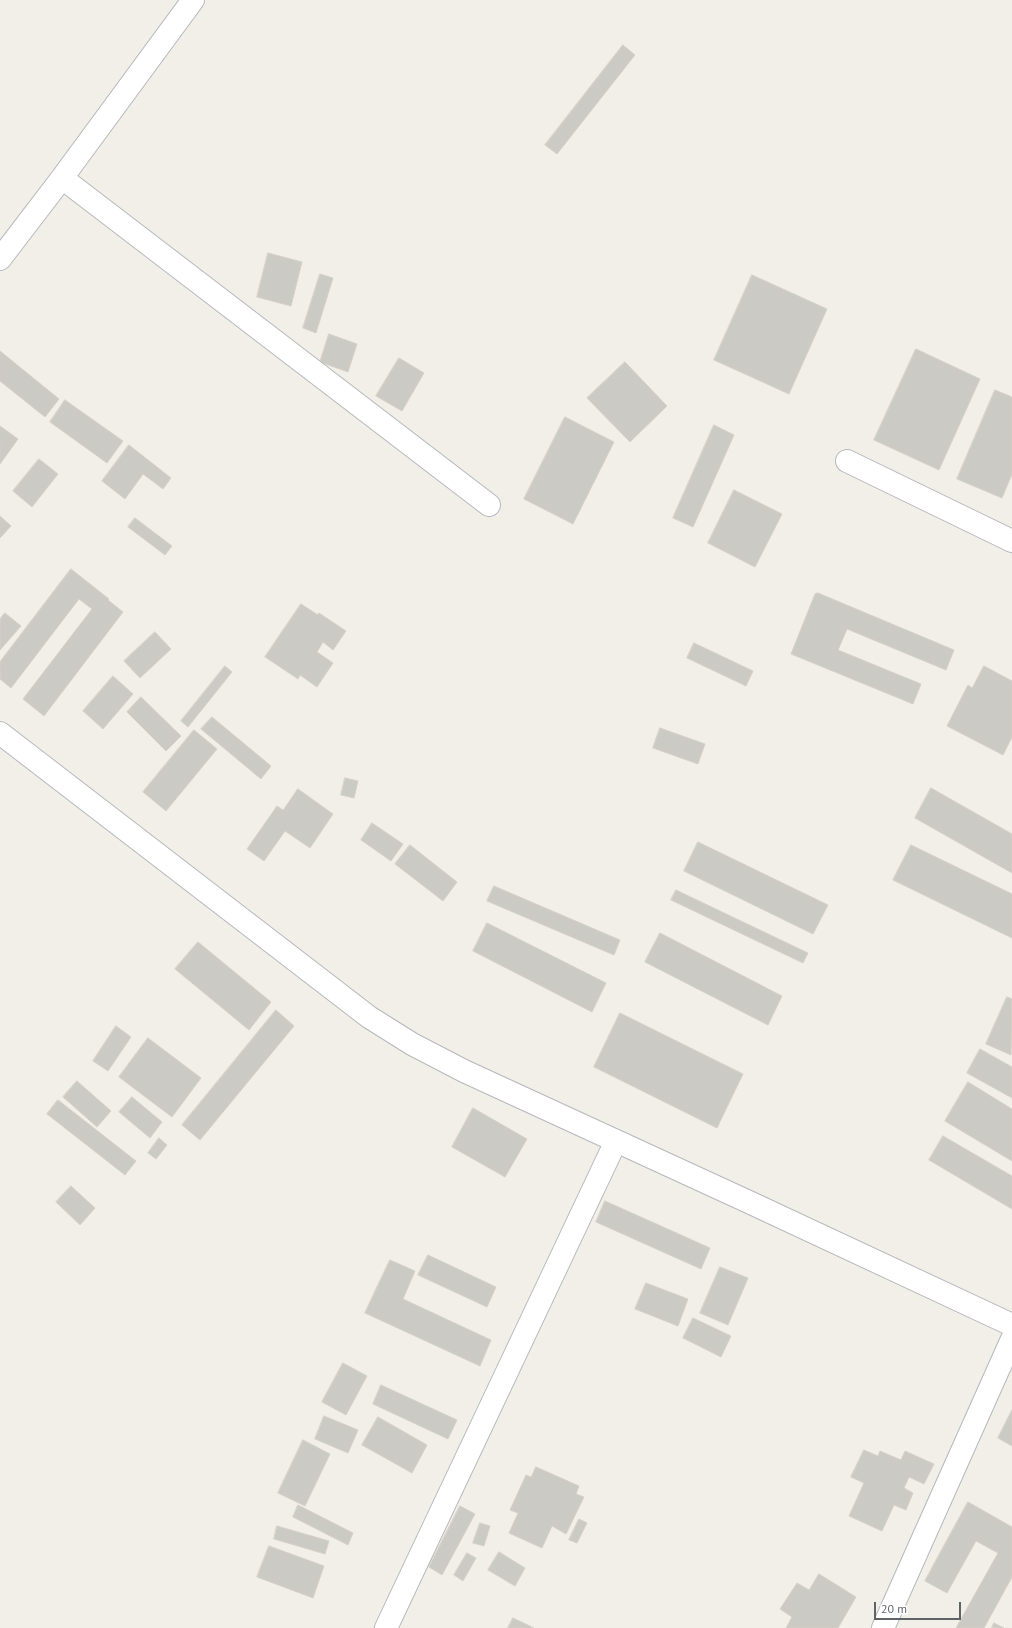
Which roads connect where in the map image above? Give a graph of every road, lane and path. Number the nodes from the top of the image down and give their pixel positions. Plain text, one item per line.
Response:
1 (193, 0) edge
2 (62, 178) junction
3 (0, 259) edge
4 (848, 462) dead end
5 (489, 505) dead end
6 (1012, 541) edge
7 (0, 733) edge
8 (616, 1141) junction
9 (1012, 1325) edge
10 (1012, 1339) edge
11 (386, 1628) edge
12 (883, 1628) edge

1 - 2 street
2 - 3 street
2 - 5 street
4 - 6 street
7 - 8 street
8 - 9 street
8 - 11 street
10 - 12 street

